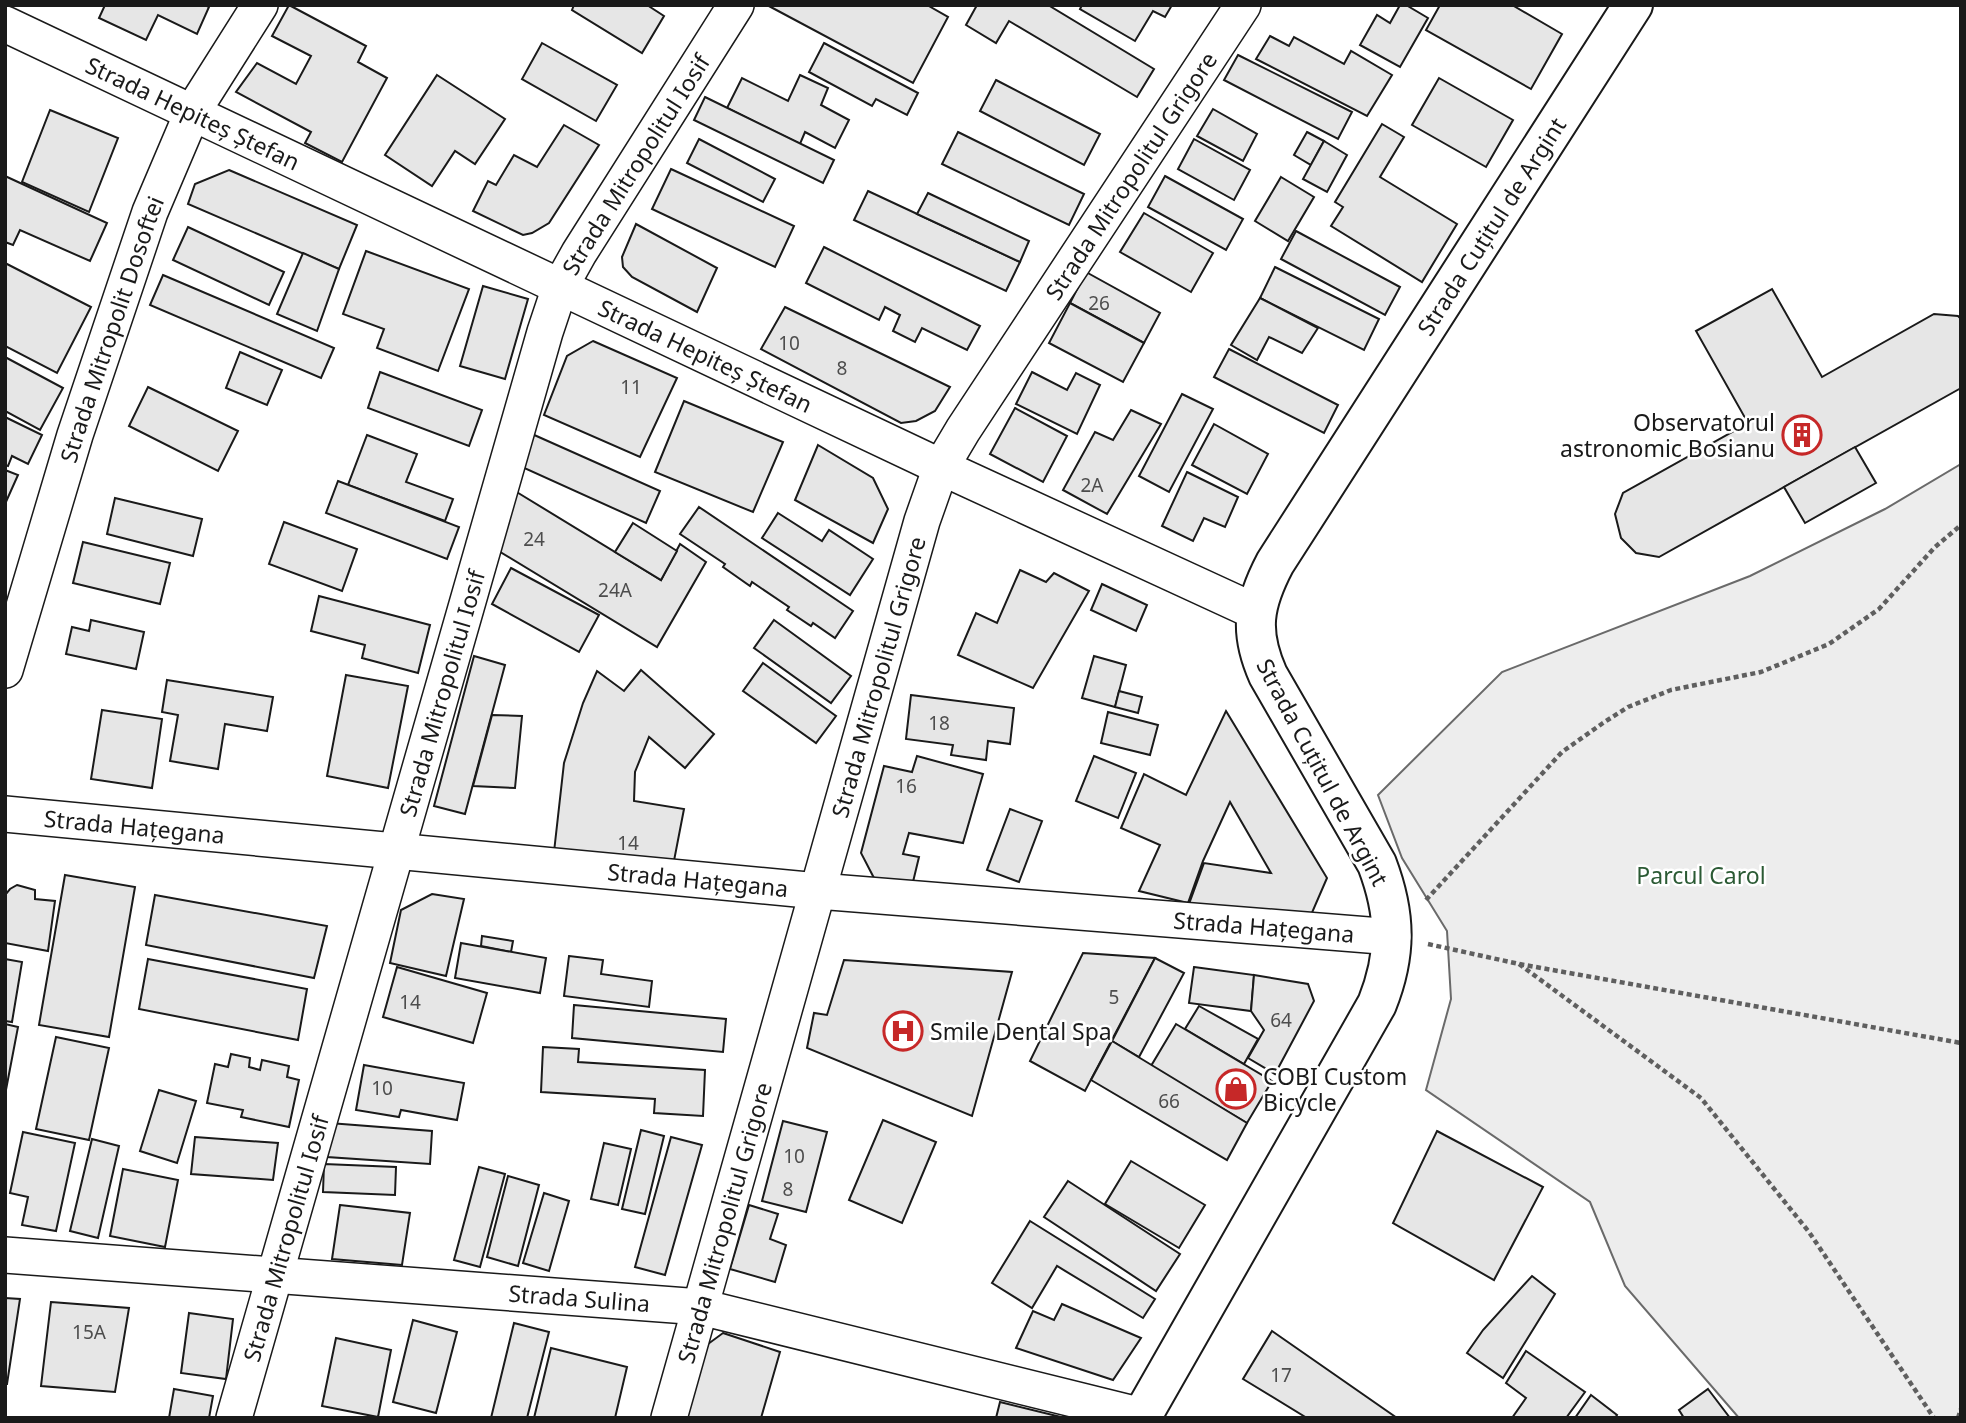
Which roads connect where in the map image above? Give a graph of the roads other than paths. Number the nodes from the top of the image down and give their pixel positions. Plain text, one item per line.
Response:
1 (260, 5) edge
2 (736, 5) edge
3 (1243, 5) edge
4 (1633, 5) edge
5 (5, 24) edge
6 (193, 111) junction
7 (560, 287) junction
8 (941, 467) junction
9 (1256, 612) junction
10 (5, 670) edge
11 (5, 814) edge
12 (397, 852) junction
13 (818, 891) junction
14 (1393, 937) junction
15 (5, 1255) edge
16 (274, 1275) junction
17 (701, 1307) junction
18 (1141, 1417) edge
19 (234, 1418) edge
20 (669, 1418) edge

1 - 6 street, Strada Mitropolit Dosoftei
2 - 7 street, Strada Mitropolitul Iosif
3 - 8 street, Strada Mitropolitul Grigore
4 - 9 street, Strada Cuțitul de Argint
5 - 6 street, Strada Hepiteș Ștefan
6 - 7 street, Strada Hepiteș Ștefan
6 - 10 street, Strada Mitropolit Dosoftei
7 - 8 street, Strada Hepiteș Ștefan
7 - 12 street, Strada Mitropolitul Iosif
8 - 9 street, Strada Hepiteș Ștefan
8 - 13 street, Strada Mitropolitul Grigore
9 - 14 street, Strada Cuțitul de Argint
11 - 12 street, Strada Hațegana
12 - 13 street, Strada Hațegana
12 - 16 street, Strada Mitropolitul Iosif
13 - 14 street, Strada Hațegana
13 - 17 street, Strada Mitropolitul Grigore
14 - 18 street, Strada Cuțitul de Argint
15 - 16 street, Strada Sulina
16 - 17 street, Strada Sulina
16 - 19 street, Strada Mitropolitul Iosif
17 - 18 street, Strada Sulina
17 - 20 street, Strada Mitropolitul Grigore

